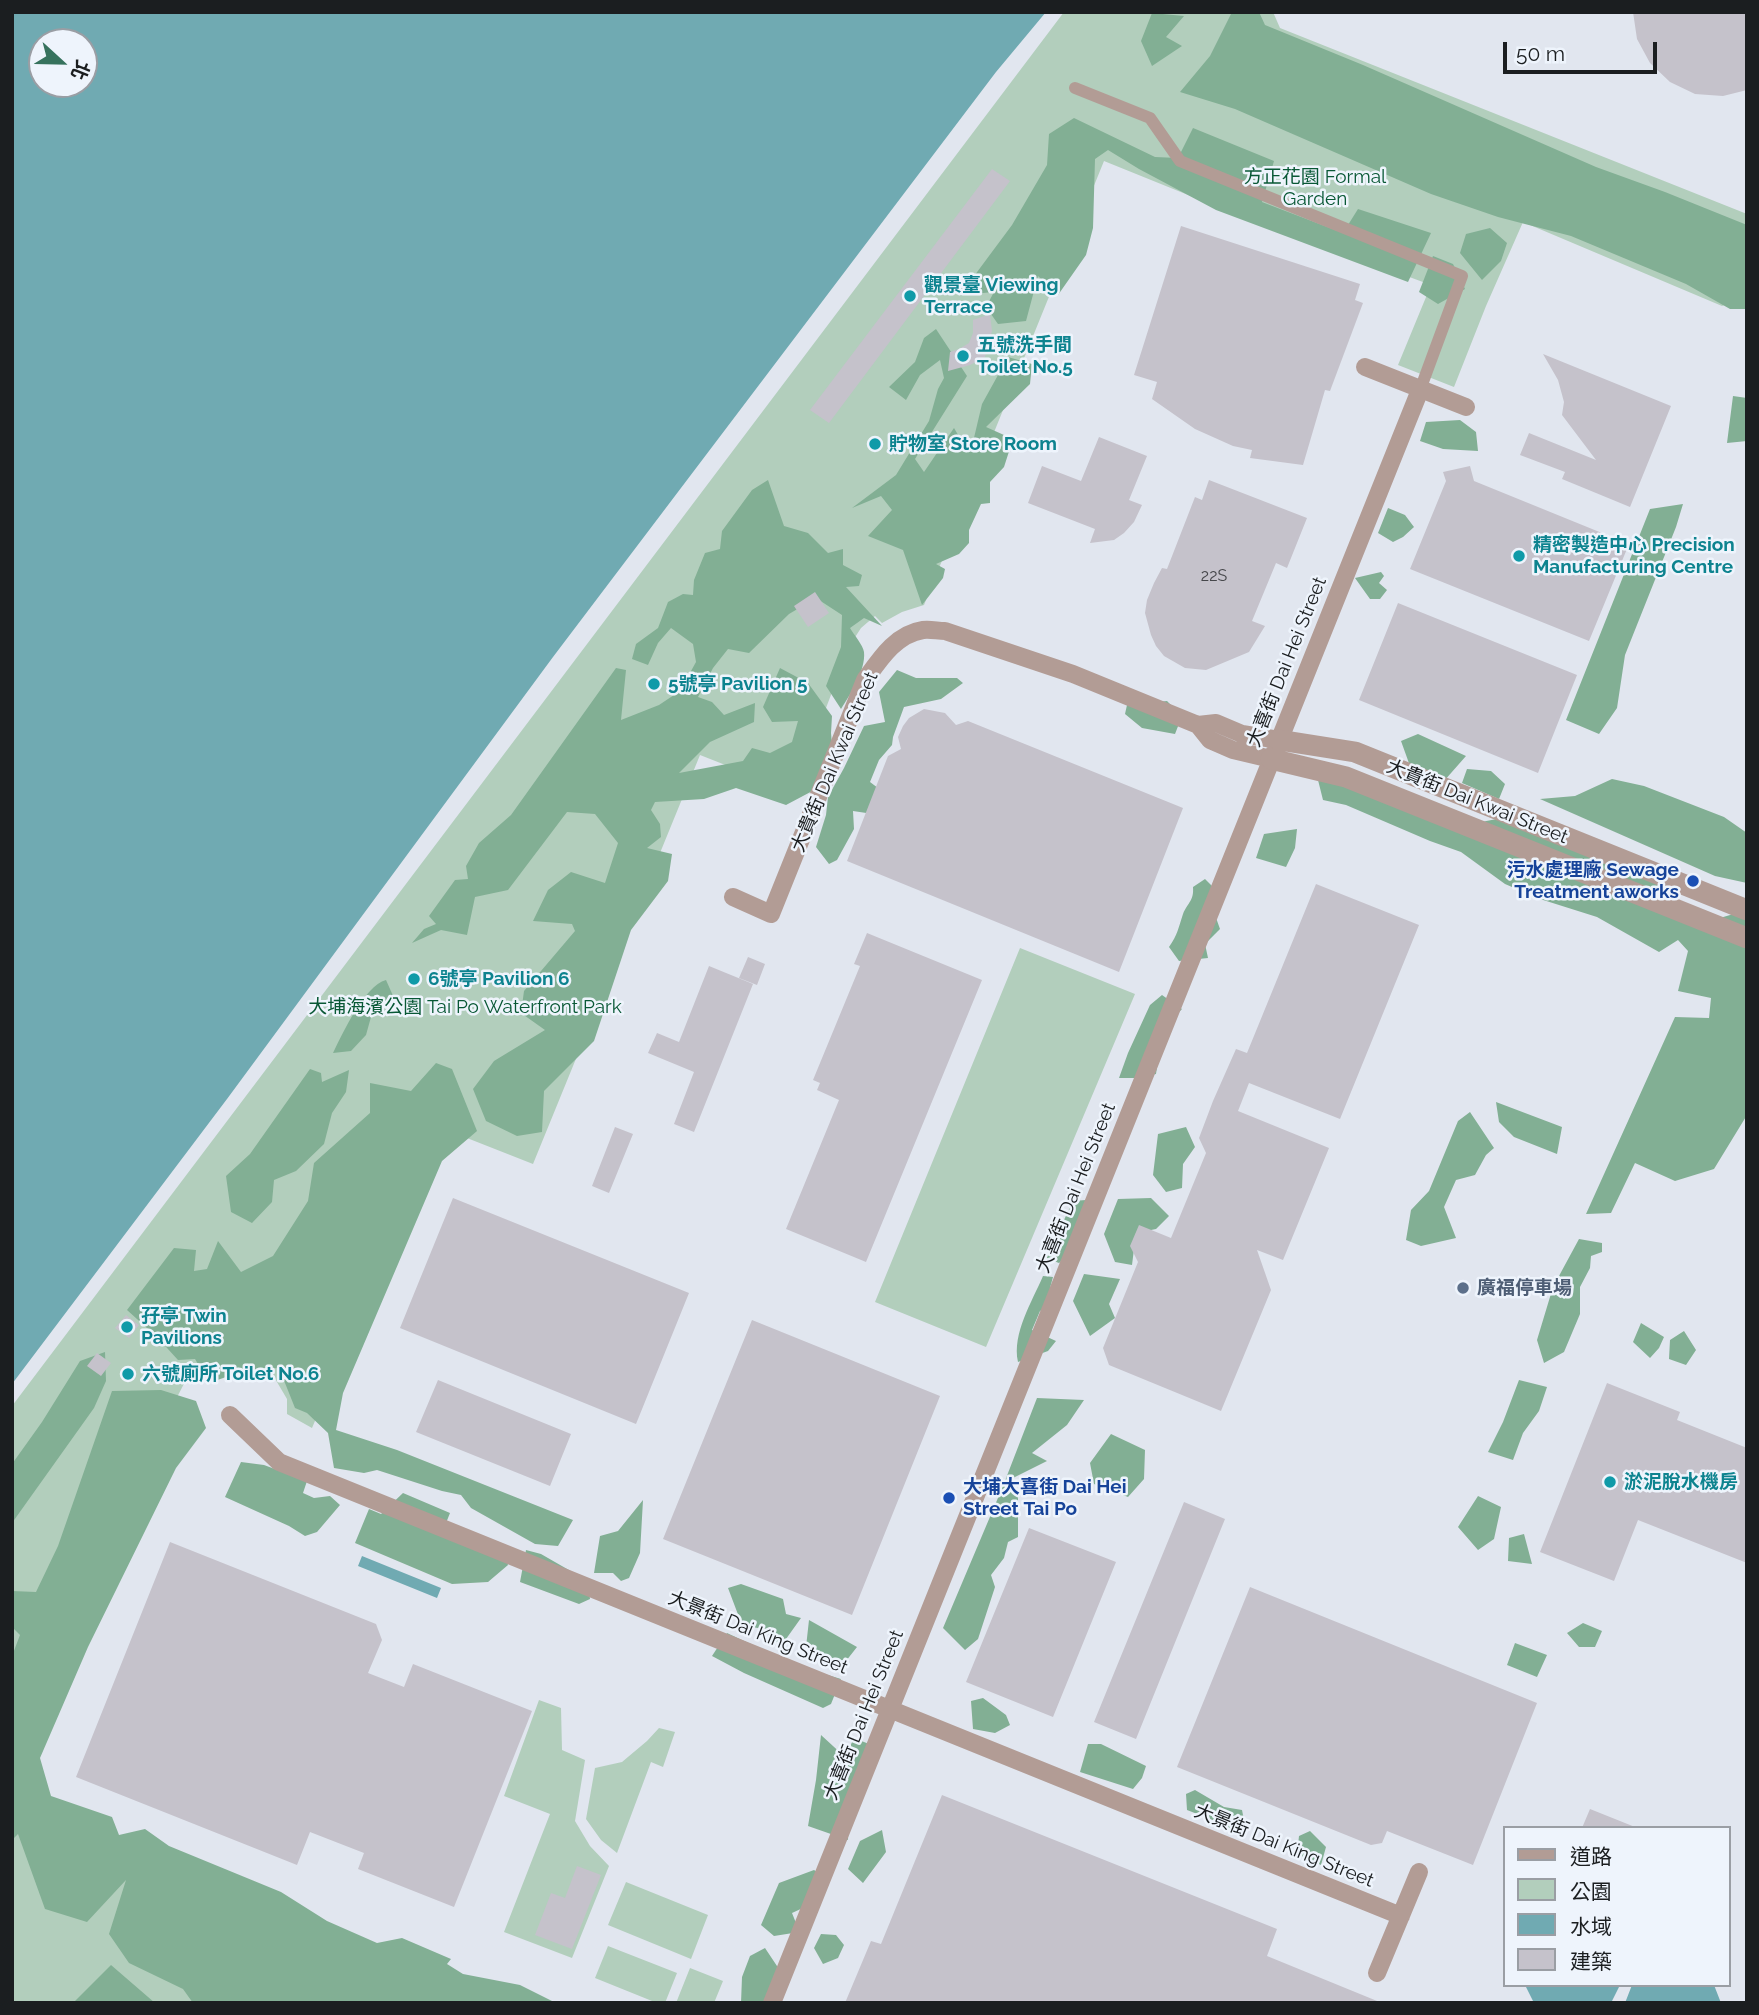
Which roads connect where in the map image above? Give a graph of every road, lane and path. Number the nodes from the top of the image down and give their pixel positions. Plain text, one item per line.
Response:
1 (1075, 88) dead end
2 (1365, 368) dead end
3 (1420, 390) junction
4 (1466, 407) dead end
5 (1275, 749) junction
6 (733, 897) dead end
7 (1747, 911) edge
8 (1747, 938) edge
9 (230, 1415) dead end
10 (889, 1709) junction
11 (1419, 1872) dead end
12 (1401, 1916) junction
13 (1377, 1973) dead end
14 (772, 2003) edge

1 - 3 street
2 - 3 street
3 - 4 street
3 - 5 street, 大喜街 Dai Hei Street
5 - 6 street, 大貴街 Dai Kwai Street
5 - 7 street, 大貴街 Dai Kwai Street
5 - 8 street, 大貴街 Dai Kwai Street
5 - 10 street, 大喜街 Dai Hei Street
9 - 10 street, 大景街 Dai King Street
10 - 12 street, 大景街 Dai King Street
10 - 14 street, 大喜街 Dai Hei Street
11 - 12 street
12 - 13 street

